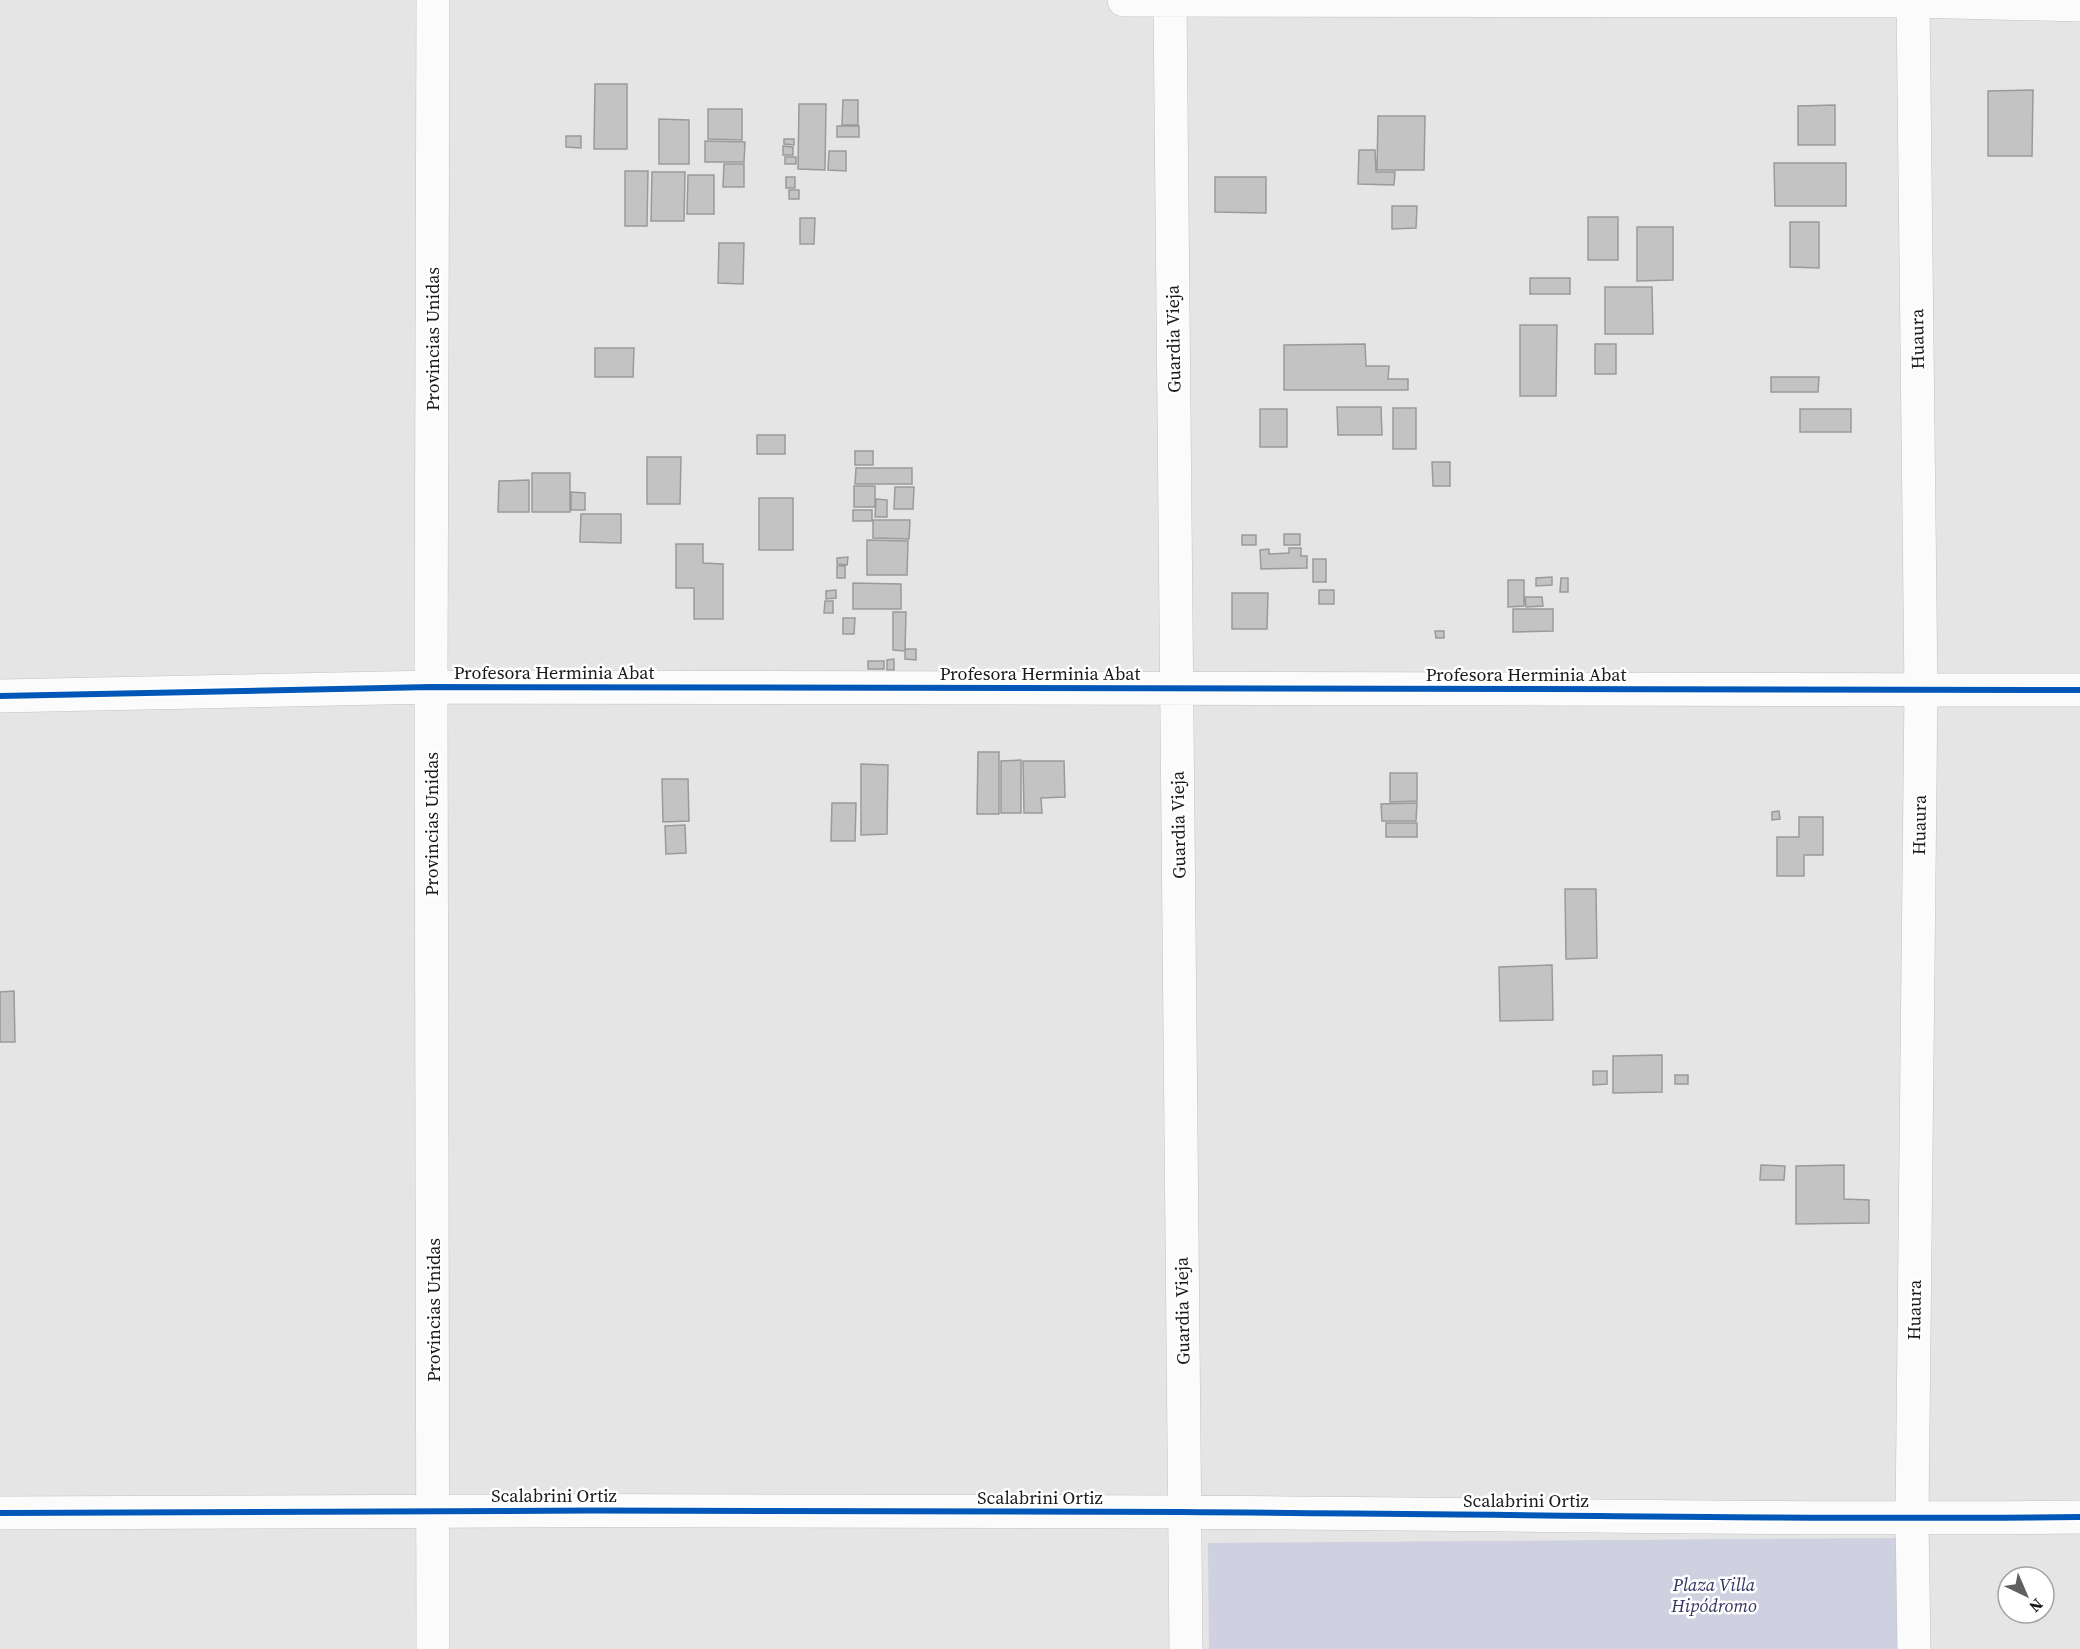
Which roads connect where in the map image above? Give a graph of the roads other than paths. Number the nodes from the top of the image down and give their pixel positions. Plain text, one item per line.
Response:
1 (434, 0) edge
2 (1124, 0) edge
3 (1913, 0) edge
4 (1170, 1) edge
5 (2080, 5) edge
6 (431, 687) junction
7 (1177, 688) junction
8 (1921, 690) junction
9 (2080, 690) edge
10 (0, 696) edge
11 (433, 1509) junction
12 (1184, 1512) junction
13 (0, 1513) edge
14 (2080, 1517) edge
15 (1912, 1519) junction
16 (433, 1649) edge
17 (1185, 1649) edge
18 (1914, 1649) edge

1 - 6 street, Provincias Unidas
2 - 4 street
3 - 4 street
3 - 5 street
3 - 8 street, Huaura
4 - 7 street, Guardia Vieja
6 - 7 street, Profesora Herminia Abat
6 - 10 street, Profesora Herminia Abat
6 - 11 street, Provincias Unidas
7 - 8 street, Profesora Herminia Abat
7 - 12 street, Guardia Vieja
8 - 9 street, Profesora Herminia Abat
8 - 15 street, Huaura
11 - 12 street, Scalabrini Ortiz
11 - 13 street, Scalabrini Ortiz
11 - 16 street, Provincias Unidas
12 - 15 street, Scalabrini Ortiz
12 - 17 street, Guardia Vieja
14 - 15 street, Scalabrini Ortiz
15 - 18 street, Huaura

